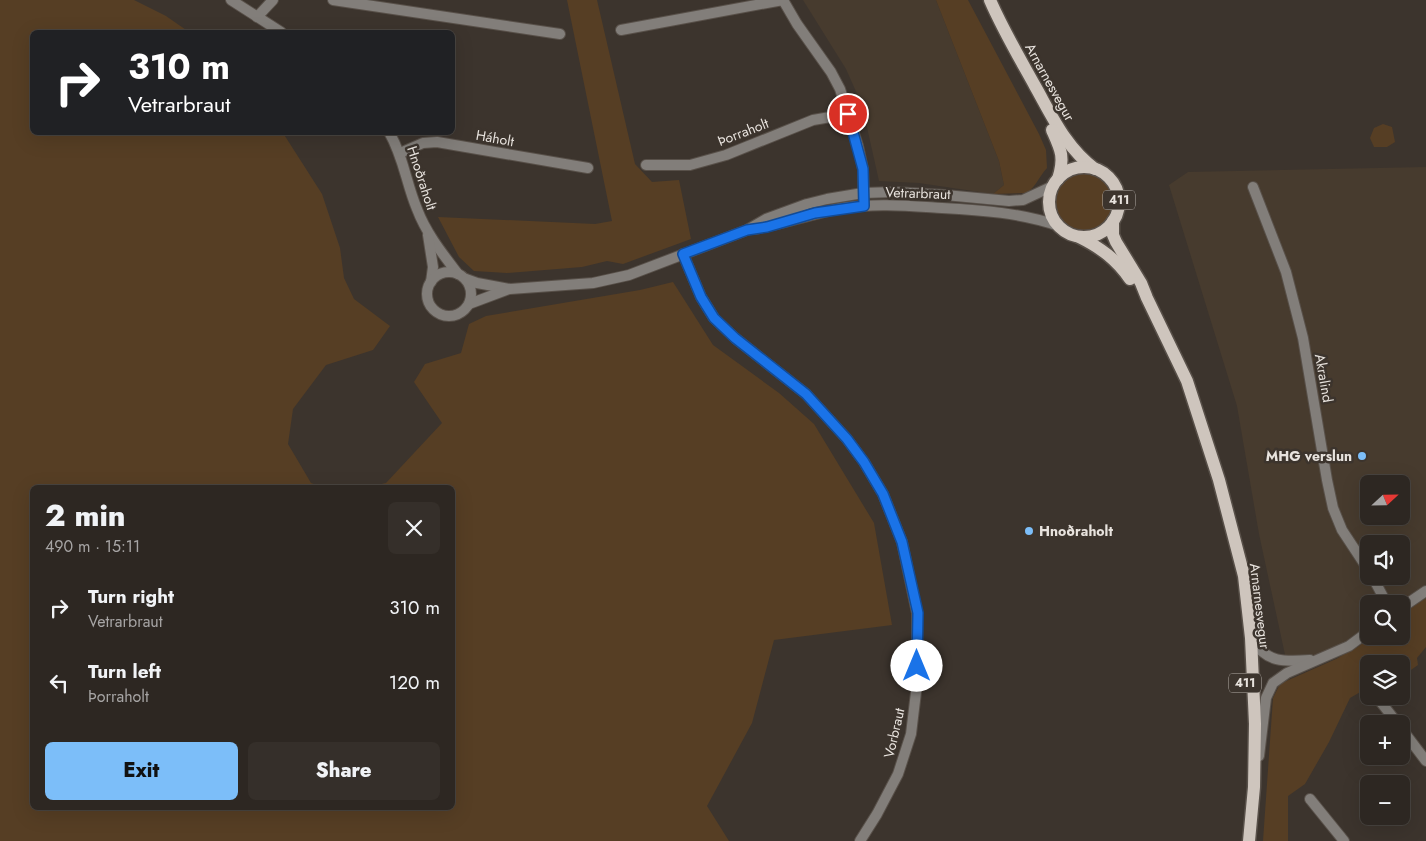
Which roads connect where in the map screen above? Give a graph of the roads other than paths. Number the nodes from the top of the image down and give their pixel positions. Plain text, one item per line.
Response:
1 (232, 0) edge
2 (273, 0) edge
3 (332, 0) edge
4 (783, 0) edge
5 (982, 0) edge
6 (990, 0) edge
7 (257, 17) junction
8 (278, 30) edge
9 (621, 30) dead end
10 (560, 34) dead end
11 (848, 114) junction
12 (391, 135) edge
13 (400, 153) junction
14 (646, 165) dead end
15 (588, 168) dead end
16 (1095, 169) junction
17 (1056, 182) junction
18 (1253, 187) dead end
19 (863, 193) junction
20 (864, 206) junction
21 (1113, 221) junction
22 (1059, 226) junction
23 (747, 230) junction
24 (428, 234) junction
25 (1076, 236) junction
26 (683, 254) junction
27 (462, 276) junction
28 (431, 282) junction
29 (510, 289) junction
30 (1147, 298) junction
31 (469, 304) junction
32 (1230, 526) junction
33 (1360, 557) edge
34 (1426, 590) edge
35 (1410, 602) edge
36 (1251, 638) junction
37 (1360, 638) edge
38 (1321, 659) junction
39 (1383, 705) edge
40 (1391, 715) edge
41 (1410, 740) edge
42 (1426, 761) edge
43 (1254, 787) junction
44 (1310, 799) dead end
45 (860, 841) edge
46 (1241, 841) edge
47 (1249, 841) edge
48 (1344, 841) edge

1 - 7 street
2 - 7 street
3 - 10 street
4 - 9 street
4 - 11 street
5 - 17 main road, Arnarnesvegur
6 - 16 main road, Arnarnesvegur / 411
7 - 8 street
11 - 14 street, Þorraholt
11 - 19 street
12 - 13 street, Hnoðraholt
13 - 15 street, Háholt
13 - 24 street, Hnoðraholt
16 - 17 main road
16 - 21 main road, 411
17 - 19 street, Vetrarbraut
17 - 22 main road
18 - 33 street, Akralind
19 - 20 street
19 - 23 street, Vetrarbraut
20 - 22 street, Vetrarbraut
20 - 23 street, Vetrarbraut
21 - 25 main road, 411
21 - 30 main road, Arnarnesvegur / 411
22 - 25 main road, 411
23 - 26 street, Vetrarbraut
24 - 27 street, Hnoðraholt
24 - 28 street, Hnoðraholt
25 - 30 main road, Arnarnesvegur / 411
26 - 29 street, Vetrarbraut
26 - 45 street, Vorbraut
27 - 28 street, Vetrarbraut
27 - 29 street, Vetrarbraut
27 - 31 street
28 - 31 street, Vetrarbraut
29 - 31 street, Vetrarbraut
30 - 32 main road, Arnarnesvegur / 411
32 - 36 main road, Arnarnesvegur / 411
32 - 46 main road, Arnarnesvegur / 411
34 - 35 street
36 - 38 street
36 - 43 main road, Arnarnesvegur / 411
37 - 38 street
38 - 43 street
39 - 40 street
41 - 42 street
43 - 47 main road, Arnarnesvegur / 411
44 - 48 street

